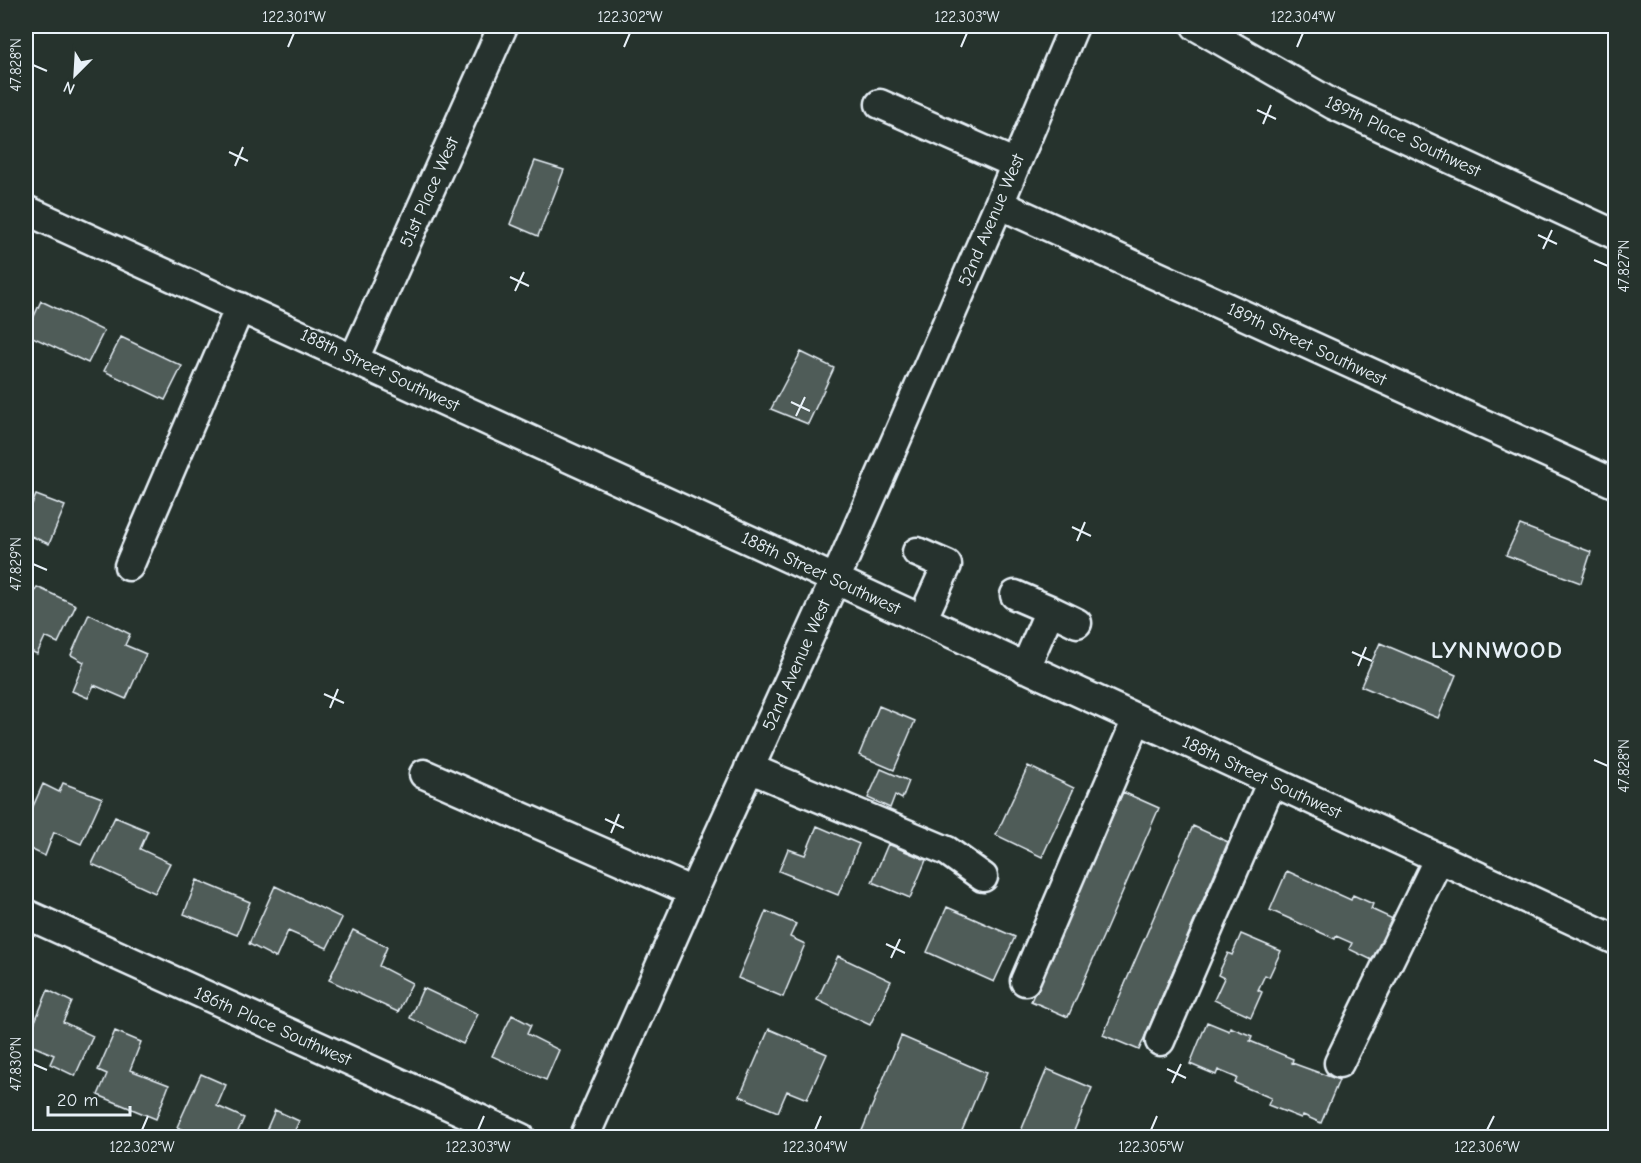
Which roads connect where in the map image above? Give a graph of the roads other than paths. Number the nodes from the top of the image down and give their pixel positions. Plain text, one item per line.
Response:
1 (503, 26) edge
2 (1074, 26) edge
3 (1196, 26) edge
4 (880, 104) dead end
5 (1016, 165) junction
6 (999, 204) junction
7 (26, 210) edge
8 (1616, 235) edge
9 (240, 307) junction
10 (354, 359) junction
11 (1616, 484) edge
12 (917, 552) dead end
13 (129, 566) dead end
14 (835, 580) junction
15 (1015, 595) dead end
16 (1050, 610) junction
17 (922, 620) junction
18 (1077, 622) dead end
19 (1025, 668) junction
20 (1137, 719) junction
21 (749, 768) junction
22 (424, 774) dead end
23 (1272, 781) junction
24 (1438, 858) junction
25 (983, 877) dead end
26 (693, 892) junction
27 (26, 914) edge
28 (1616, 940) edge
29 (1025, 981) dead end
30 (1160, 1041) dead end
31 (1340, 1064) dead end
32 (521, 1137) edge
33 (584, 1137) edge

1 - 10 street, 51st Place West
2 - 5 street, 52nd Avenue West
3 - 8 street, 189th Place Southwest
4 - 5 street
5 - 6 street, 52nd Avenue West
6 - 11 street, 189th Street Southwest
6 - 14 street, 52nd Avenue West
7 - 9 street, 188th Street Southwest
9 - 10 street, 188th Street Southwest
9 - 13 street
10 - 14 street, 188th Street Southwest
12 - 17 street
14 - 17 street, 188th Street Southwest
14 - 21 street, 52nd Avenue West
15 - 16 street
16 - 18 street
16 - 19 street
17 - 19 street, 188th Street Southwest
19 - 20 street, 188th Street Southwest
20 - 23 street, 188th Street Southwest
20 - 29 street
21 - 25 street
21 - 26 street, 52nd Avenue West
22 - 26 street
23 - 24 street, 188th Street Southwest
23 - 30 street
24 - 28 street, 188th Street Southwest
24 - 31 street
26 - 33 street, 52nd Avenue West
27 - 32 street, 186th Place Southwest

